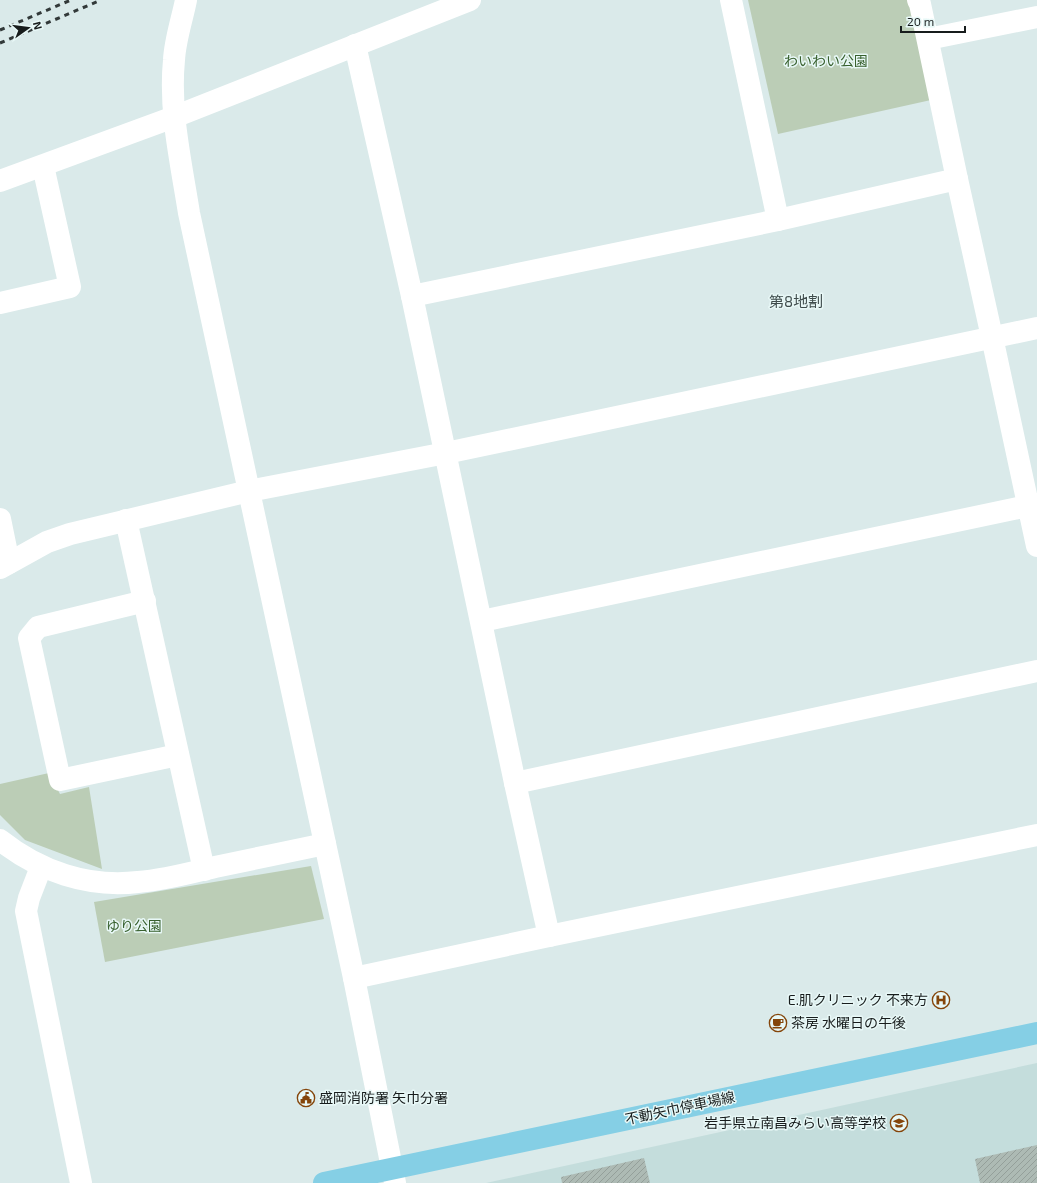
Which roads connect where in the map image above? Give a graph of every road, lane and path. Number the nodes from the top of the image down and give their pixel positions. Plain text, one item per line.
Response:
1 (186, 0) edge
2 (470, 0) edge
3 (731, 0) edge
4 (918, 0) edge
5 (1037, 17) edge
6 (928, 39) junction
7 (355, 44) junction
8 (174, 117) junction
9 (43, 166) junction
10 (957, 180) junction
11 (0, 181) edge
12 (778, 220) junction
13 (412, 296) junction
14 (0, 303) edge
15 (1037, 328) edge
16 (992, 337) junction
17 (446, 453) junction
18 (249, 491) junction
19 (1033, 504) edge
20 (0, 519) edge
21 (126, 520) junction
22 (1037, 546) edge
23 (5, 565) edge
24 (144, 601) junction
25 (482, 621) junction
26 (1037, 671) edge
27 (178, 755) junction
28 (515, 783) junction
29 (1037, 835) edge
30 (0, 840) edge
31 (325, 844) junction
32 (41, 867) junction
33 (204, 870) junction
34 (549, 936) junction
35 (354, 978) junction
36 (1037, 1033) edge
37 (394, 1176) edge
38 (81, 1183) edge
39 (324, 1183) edge

1 - 8 street
2 - 7 street
3 - 12 street
4 - 6 street
5 - 6 street
6 - 10 street
7 - 8 street
7 - 13 street
8 - 9 street
8 - 18 street
9 - 11 street
9 - 14 street
10 - 12 street
10 - 16 street
12 - 13 street
13 - 17 street
15 - 16 street
16 - 17 street
16 - 19 street
17 - 18 street
17 - 25 street
18 - 21 street
18 - 31 street
19 - 22 street
19 - 25 street
20 - 23 street
21 - 23 street
21 - 24 street
24 - 27 street
24 - 27 street
25 - 28 street
26 - 28 street
27 - 33 street
28 - 34 street
29 - 34 street
30 - 32 street
31 - 33 street
31 - 35 street
32 - 33 street
32 - 38 street
34 - 35 street
35 - 37 street
36 - 37 main road, 不動矢巾停車場線
37 - 39 main road, 不動矢巾停車場線

